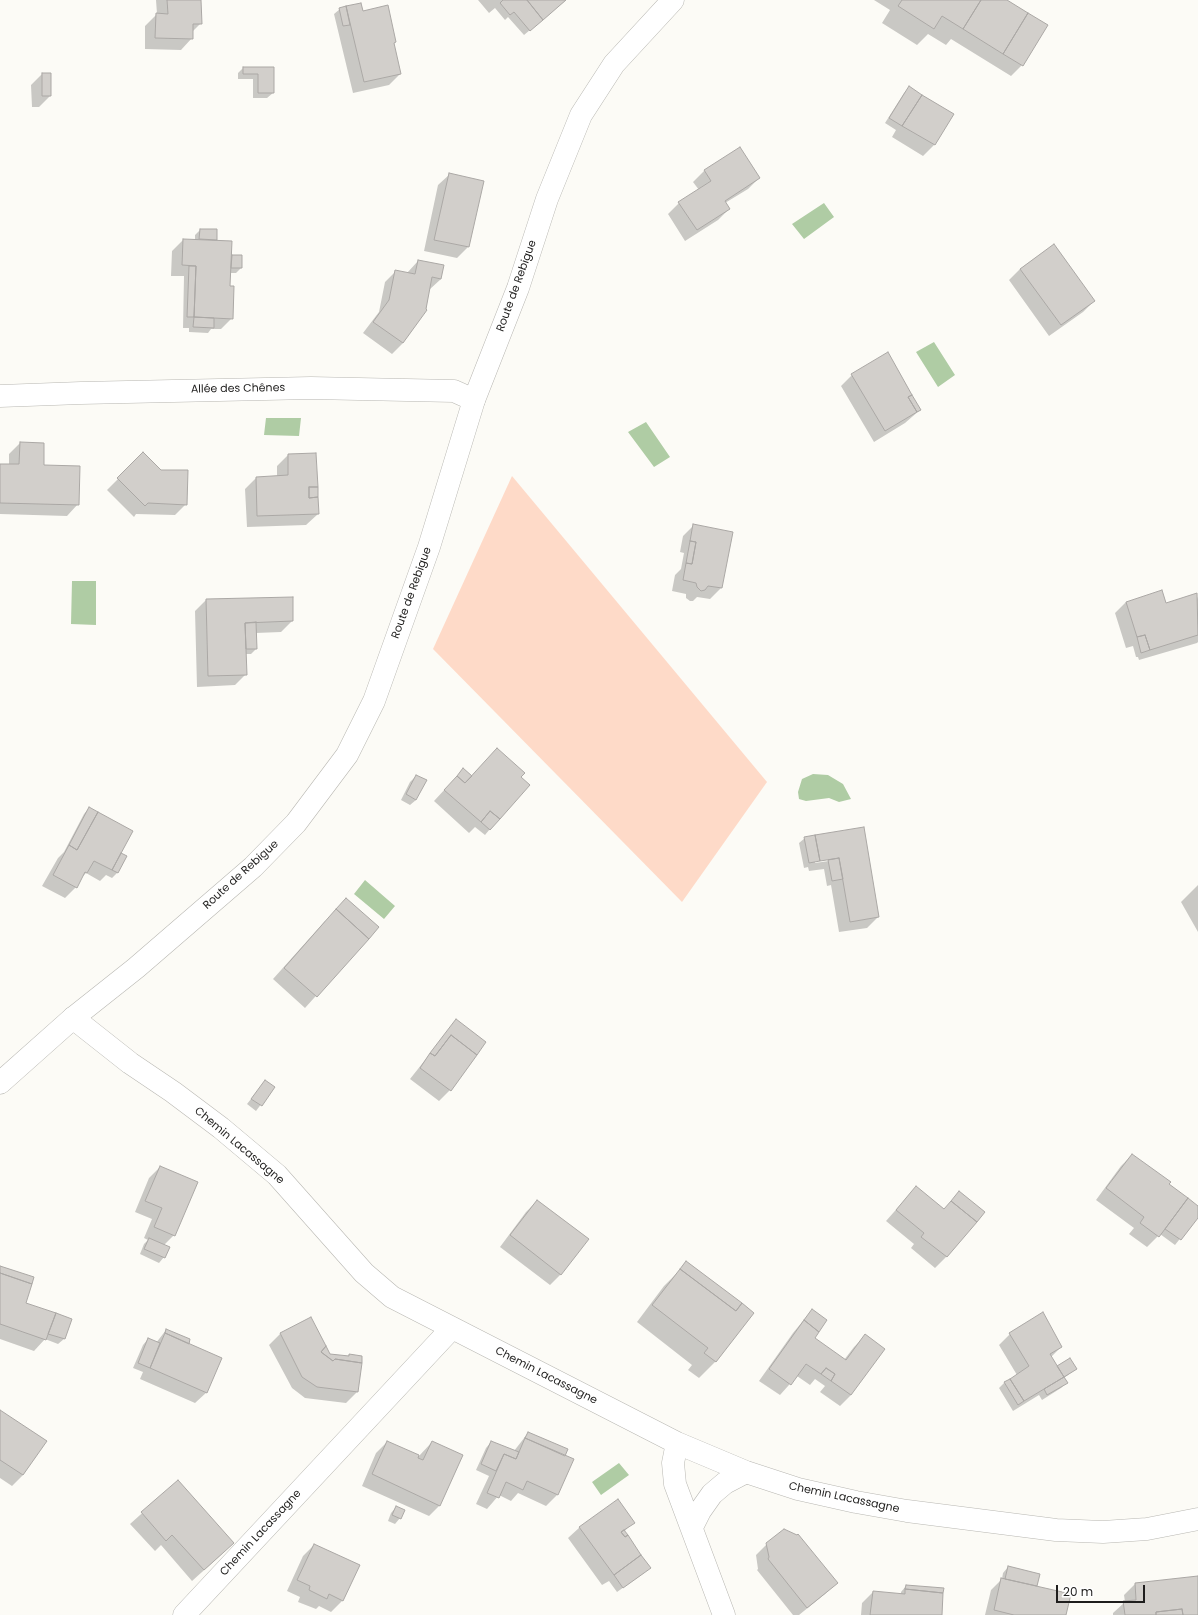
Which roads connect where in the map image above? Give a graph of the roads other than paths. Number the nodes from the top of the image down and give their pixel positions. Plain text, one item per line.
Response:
1 (673, 0) edge
2 (0, 396) edge
3 (474, 400) junction
4 (73, 1018) junction
5 (0, 1083) edge
6 (452, 1328) junction
7 (676, 1443) junction
8 (746, 1472) junction
9 (1198, 1519) edge
10 (692, 1527) junction
11 (184, 1615) edge
12 (724, 1615) edge

1 - 3 street, Route de Rebigue
2 - 3 street, Allée des Chênes
3 - 4 street, Route de Rebigue
4 - 5 street, Route de Rebigue
4 - 6 street, Chemin Lacassagne
6 - 7 street, Chemin Lacassagne
6 - 11 street, Chemin Lacassagne
7 - 8 street, Chemin Lacassagne
7 - 10 street
8 - 9 street, Chemin Lacassagne
8 - 10 street
10 - 12 street

